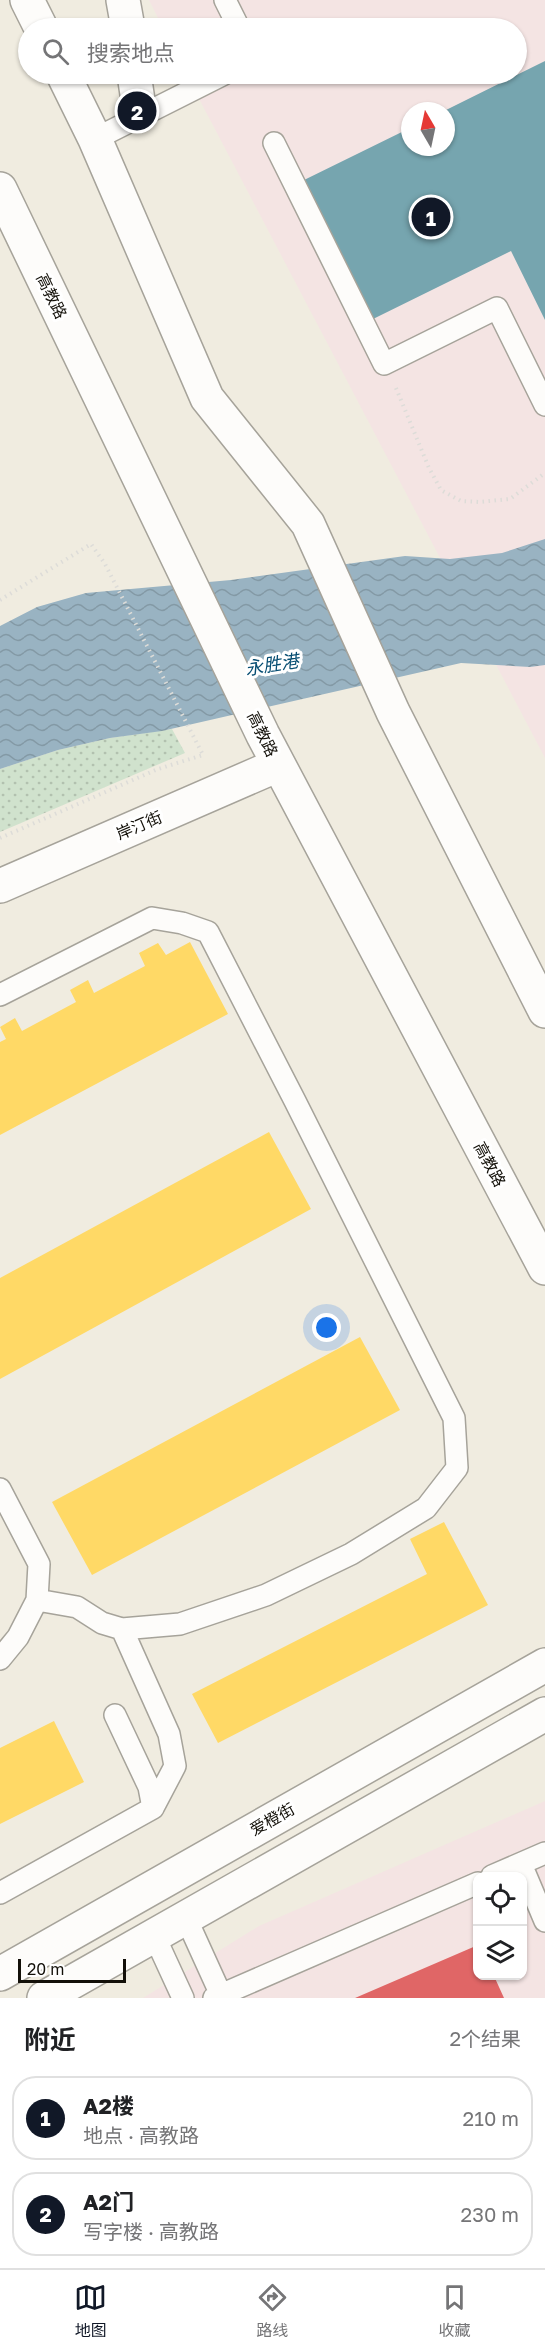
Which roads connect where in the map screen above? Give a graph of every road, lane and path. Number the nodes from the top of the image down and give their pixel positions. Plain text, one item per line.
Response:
1 (27, 0) edge
2 (123, 0) edge
3 (225, 0) edge
4 (36, 18) edge
5 (126, 18) edge
6 (234, 18) edge
7 (68, 84) edge
8 (136, 84) edge
9 (203, 84) edge
10 (140, 114) junction
11 (95, 139) junction
12 (274, 143) dead end
13 (0, 189) edge
14 (384, 364) junction
15 (545, 405) edge
16 (545, 474) edge
17 (0, 600) edge
18 (278, 765) junction
19 (0, 838) edge
20 (0, 886) edge
21 (0, 995) edge
22 (545, 1011) edge
23 (545, 1268) edge
24 (0, 1489) edge
25 (37, 1600) junction
26 (122, 1629) junction
27 (0, 1659) edge
28 (545, 1665) edge
29 (545, 1714) edge
30 (115, 1715) dead end
31 (153, 1809) junction
32 (545, 1853) edge
33 (521, 1864) junction
34 (502, 1872) edge
35 (473, 1885) edge
36 (0, 1893) edge
37 (186, 1918) junction
38 (545, 1921) edge
39 (154, 1935) junction
40 (0, 1974) edge
41 (217, 1996) edge
42 (44, 1998) edge
43 (183, 1998) edge

1 - 4 main road
2 - 5 main road
3 - 6 lane
7 - 11 main road
8 - 10 main road
9 - 10 lane
10 - 11 lane
11 - 22 main road
12 - 14 lane
13 - 18 main road, 高教路
14 - 15 lane
14 - 16 path
17 - 19 path
18 - 20 main road, 岸汀街
18 - 23 main road, 高教路
21 - 26 lane
24 - 25 lane
25 - 26 lane
25 - 27 lane
26 - 31 lane
28 - 40 main road, 爱橙街
29 - 37 main road
30 - 31 lane
31 - 36 lane
32 - 33 lane
33 - 34 lane
33 - 38 lane
35 - 41 lane
37 - 39 main road
37 - 41 lane
39 - 42 main road
39 - 43 lane

